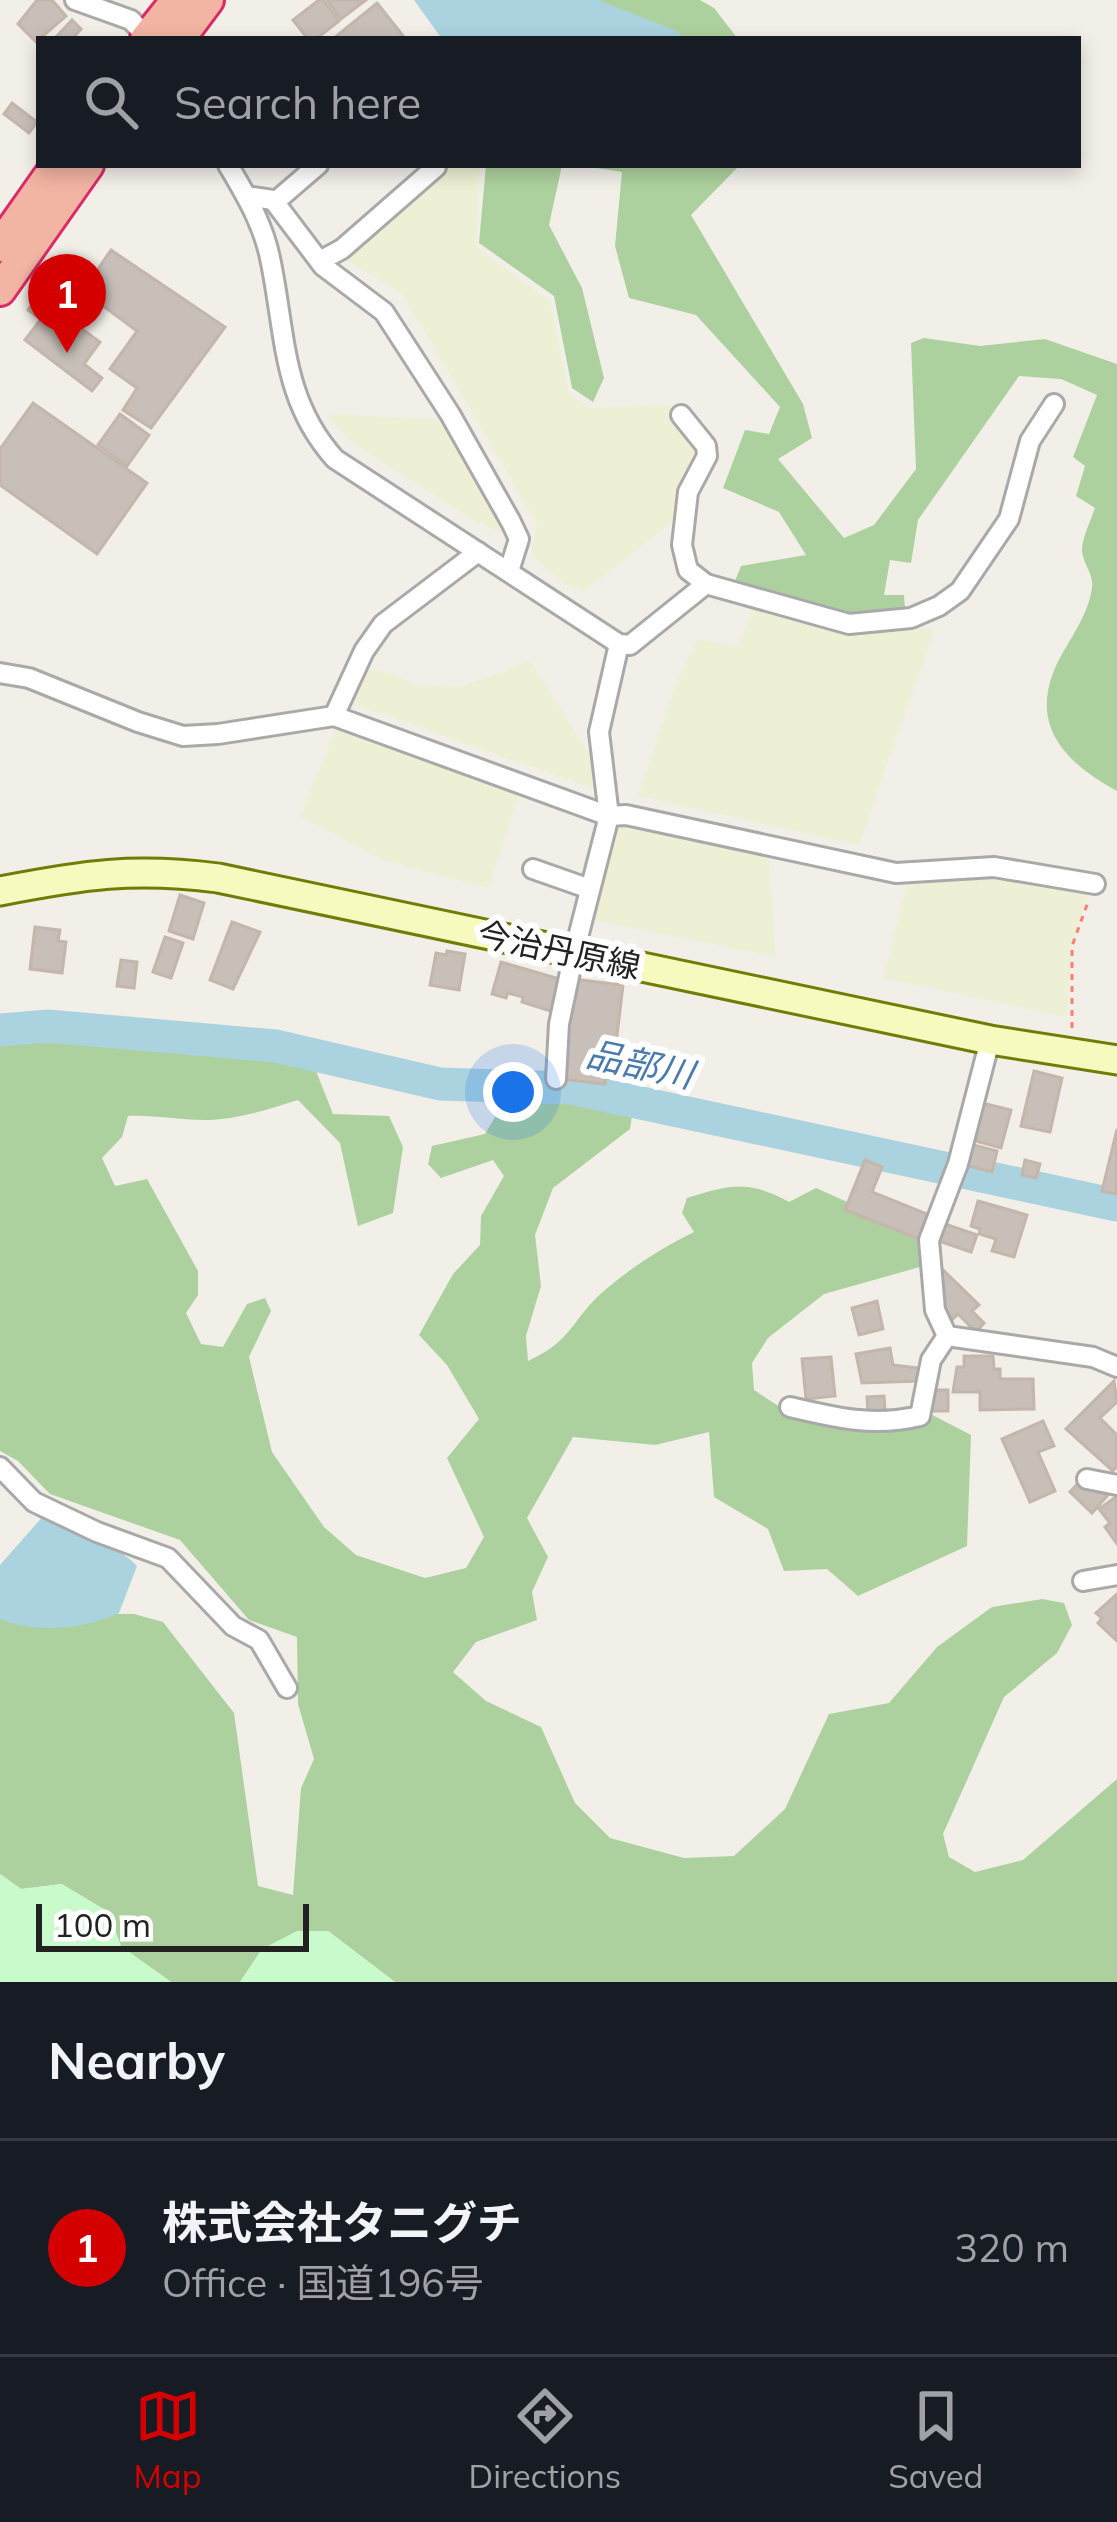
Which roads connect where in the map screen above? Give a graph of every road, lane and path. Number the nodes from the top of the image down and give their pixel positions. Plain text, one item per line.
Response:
1 (75, 0) edge
2 (177, 0) edge
3 (208, 0) edge
4 (151, 36) edge
5 (157, 36) edge
6 (159, 36) edge
7 (56, 168) edge
8 (86, 168) edge
9 (230, 168) edge
10 (315, 168) edge
11 (435, 168) edge
12 (246, 196) junction
13 (275, 202) junction
14 (0, 246) edge
15 (320, 261) junction
16 (0, 290) edge
17 (1054, 404) dead end
18 (681, 416) dead end
19 (478, 552) junction
20 (509, 571) junction
21 (706, 584) junction
22 (619, 644) junction
23 (0, 673) edge
24 (334, 716) junction
25 (609, 816) junction
26 (533, 869) dead end
27 (1095, 884) joint
28 (590, 890) junction
29 (0, 891) edge
30 (574, 953) junction
31 (990, 1040) junction
32 (1072, 1053) junction
33 (1117, 1060) edge
34 (556, 1079) dead end
35 (947, 1336) junction
36 (1117, 1367) edge
37 (790, 1407) dead end
38 (0, 1467) edge
39 (1087, 1479) dead end
40 (1117, 1485) edge
41 (1117, 1575) edge
42 (1083, 1581) dead end
43 (287, 1688) dead end

1 - 4 street
2 - 5 highway
3 - 6 highway
7 - 14 highway
8 - 16 highway
9 - 12 street
10 - 13 street
11 - 15 street
12 - 13 street
12 - 19 street
13 - 15 street
15 - 20 street
17 - 21 street
18 - 21 street
19 - 20 street
19 - 24 street
20 - 22 street
21 - 22 street
22 - 25 street
23 - 24 street
24 - 25 street
25 - 27 street
25 - 28 street
26 - 28 street
27 - 32 path
28 - 30 street
29 - 30 main road, 今治丹原線
30 - 31 main road, 今治丹原線
30 - 34 street
31 - 32 main road, 今治丹原線
31 - 35 street
32 - 33 main road, 今治丹原線
35 - 36 street
35 - 37 street
38 - 43 street
39 - 40 street
41 - 42 street

